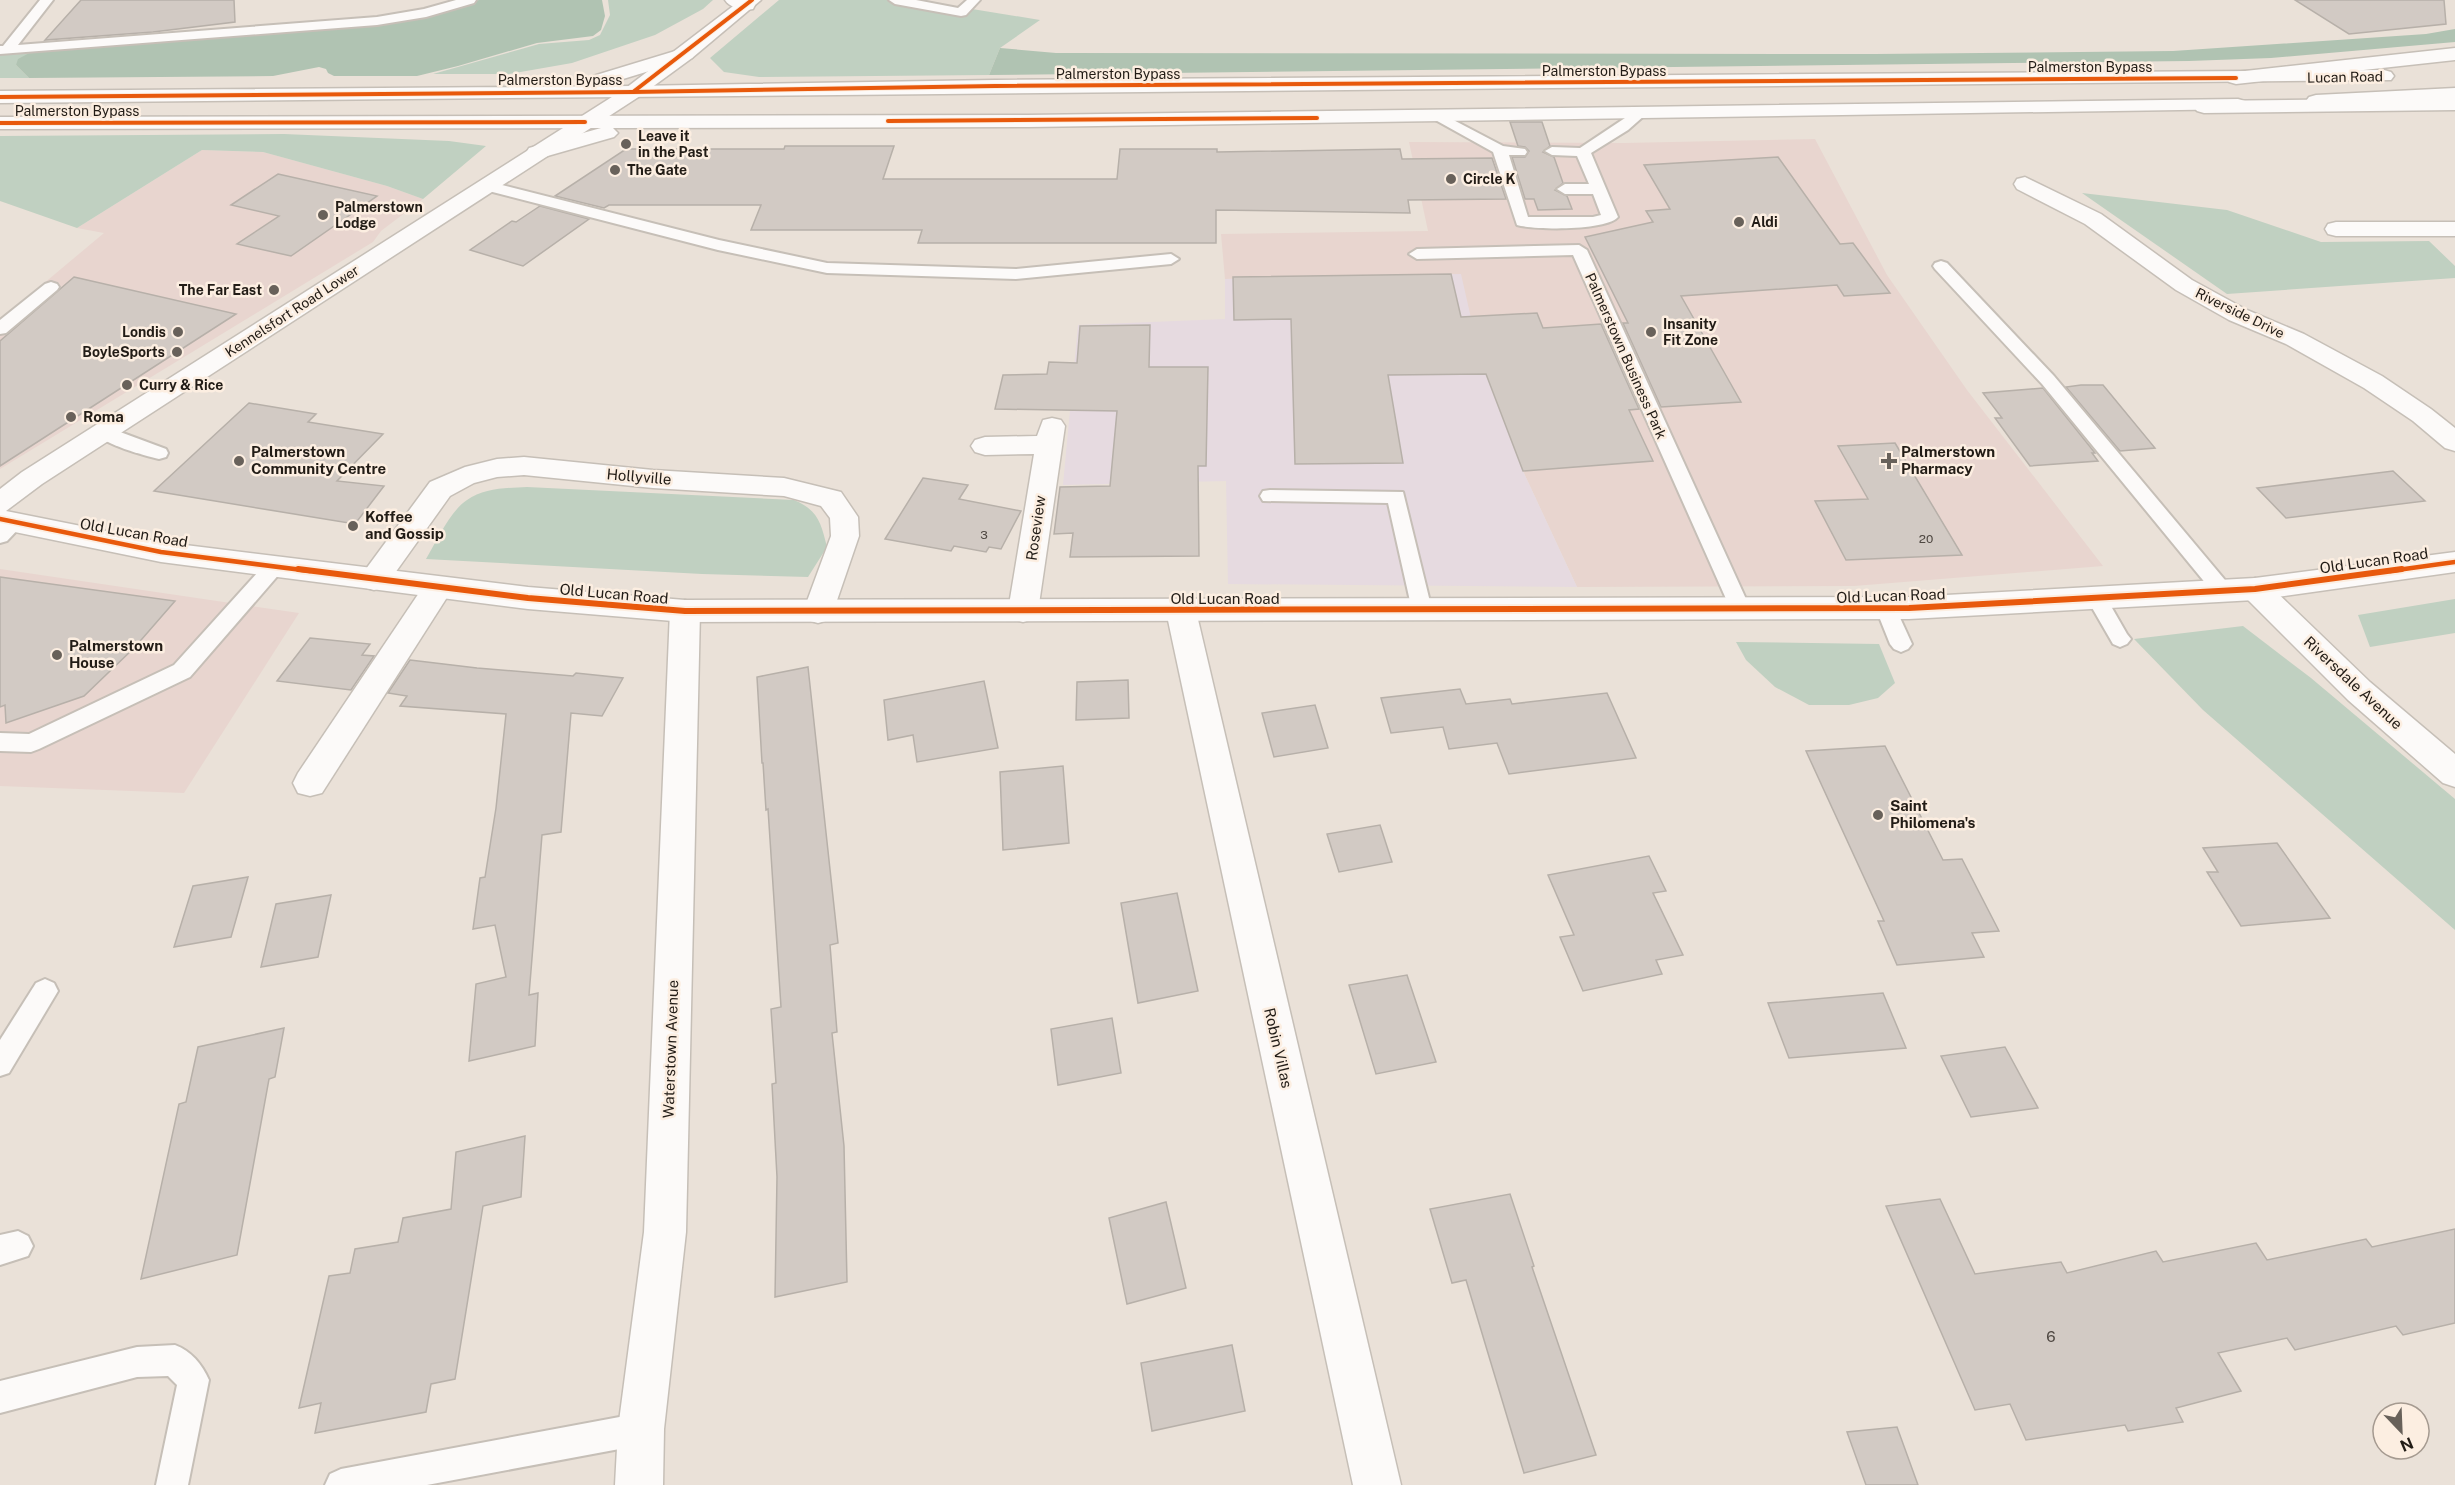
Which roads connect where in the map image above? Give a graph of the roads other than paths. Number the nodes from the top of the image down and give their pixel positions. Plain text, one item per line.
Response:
1 (47, 0) edge
2 (470, 0) edge
3 (895, 0) edge
4 (974, 0) edge
5 (744, 2) edge
6 (703, 40) junction
7 (3, 50) edge
8 (686, 54) junction
9 (2455, 54) edge
10 (2455, 73) edge
11 (2236, 78) junction
12 (787, 89) junction
13 (536, 92) junction
14 (2455, 94) edge
15 (181, 96) junction
16 (0, 97) edge
17 (620, 100) junction
18 (2455, 104) edge
19 (2205, 107) junction
20 (1640, 112) junction
21 (1437, 117) junction
22 (680, 121) junction
23 (982, 121) junction
24 (490, 122) junction
25 (585, 122) junction
26 (0, 123) edge
27 (1500, 150) junction
28 (1520, 152) dead end
29 (1552, 152) dead end
30 (1583, 152) junction
31 (529, 158) junction
32 (2025, 184) dead end
33 (486, 186) junction
34 (1512, 189) junction
35 (1531, 189) dead end
36 (1565, 189) dead end
37 (1599, 189) junction
38 (2336, 229) dead end
39 (2455, 229) edge
40 (1417, 254) dead end
41 (1171, 259) dead end
42 (1941, 266) dead end
43 (51, 287) dead end
44 (0, 329) edge
45 (104, 432) junction
46 (2455, 442) edge
47 (985, 446) dead end
48 (159, 453) dead end
49 (1270, 496) dead end
50 (4, 520) edge
51 (2455, 562) edge
52 (274, 567) junction
53 (374, 580) junction
54 (438, 588) junction
55 (2255, 589) junction
56 (2223, 591) junction
57 (2097, 599) junction
58 (1886, 609) junction
59 (1422, 610) junction
60 (1741, 610) junction
61 (685, 611) junction
62 (1181, 611) junction
63 (818, 612) junction
64 (1023, 612) junction
65 (2120, 639) dead end
66 (1901, 644) dead end
67 (0, 742) edge
68 (2455, 774) edge
69 (310, 783) dead end
70 (45, 991) dead end
71 (0, 1064) edge
72 (0, 1397) edge
73 (641, 1429) junction
74 (172, 1485) edge
75 (341, 1485) edge
76 (639, 1485) edge
77 (1377, 1485) edge

1 - 7 lane
2 - 7 lane
3 - 4 lane
5 - 6 main road, Kennelsfort Road Lower
6 - 8 main road, Kennelsfort Road Lower
6 - 12 main road
8 - 13 main road
8 - 17 main road, Kennelsfort Road Lower
9 - 11 main road
10 - 11 main road, Lucan Road
11 - 12 main road, Palmerston Bypass
12 - 17 main road, Palmerston Bypass
13 - 15 main road, Palmerston Bypass
13 - 17 main road, Palmerston Bypass
14 - 19 main road, Palmerston Bypass
15 - 16 main road, Palmerston Bypass
15 - 17 main road
17 - 23 main road
17 - 25 main road, Kennelsfort Road Lower
18 - 19 main road
19 - 20 main road, Palmerston Bypass
20 - 21 main road, Palmerston Bypass
20 - 30 lane
21 - 23 main road, Palmerston Bypass
21 - 27 lane
22 - 23 main road, Palmerston Bypass
22 - 25 main road, Palmerston Bypass
22 - 31 main road
24 - 25 main road, Palmerston Bypass
24 - 26 main road, Palmerston Bypass
24 - 31 main road
25 - 31 main road, Kennelsfort Road Lower
27 - 28 lane
27 - 34 lane
29 - 30 lane
30 - 37 lane
31 - 33 main road, Kennelsfort Road Lower
32 - 46 main road, Riverside Drive
33 - 41 lane
33 - 45 main road, Kennelsfort Road Lower
34 - 35 lane
34 - 37 lane
36 - 37 lane
38 - 39 main road
40 - 60 lane, Palmerstown Business Park
42 - 56 lane
43 - 44 lane
45 - 48 lane
45 - 50 main road, Kennelsfort Road Lower
47 - 64 main road, Roseview
49 - 59 lane
50 - 52 main road, Old Lucan Road
51 - 55 main road, Old Lucan Road
52 - 53 main road, Old Lucan Road
52 - 67 lane
53 - 54 main road, Old Lucan Road
53 - 63 main road, Hollyville
54 - 61 main road, Old Lucan Road
54 - 69 main road
55 - 56 main road, Old Lucan Road
55 - 68 main road, Riversdale Avenue
56 - 57 main road, Old Lucan Road
57 - 58 main road, Old Lucan Road
57 - 65 lane
58 - 60 main road, Old Lucan Road
58 - 66 lane
59 - 60 main road, Old Lucan Road
59 - 62 main road, Old Lucan Road
61 - 63 main road, Old Lucan Road
61 - 73 main road, Waterstown Avenue
62 - 64 main road, Old Lucan Road
62 - 77 main road, Robin Villas
63 - 64 main road, Old Lucan Road
70 - 71 lane
72 - 74 lane
73 - 75 lane
73 - 76 main road, Waterstown Avenue

